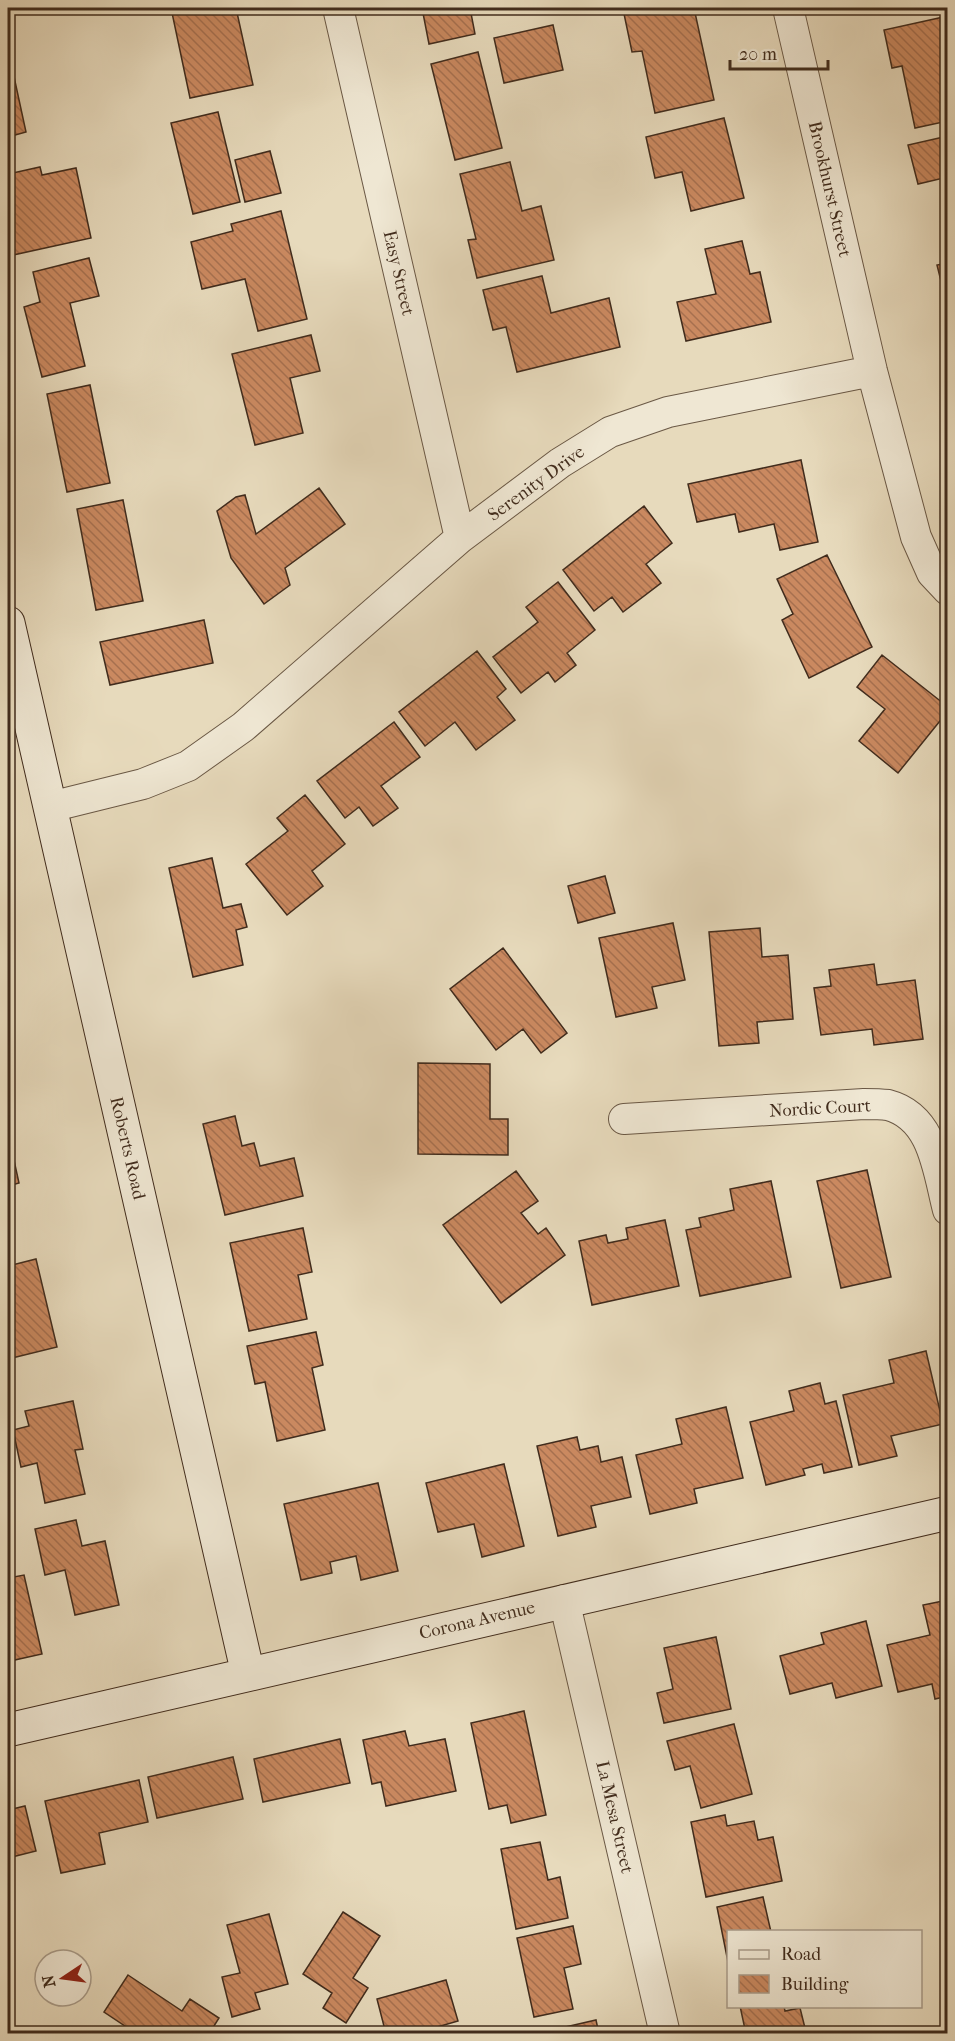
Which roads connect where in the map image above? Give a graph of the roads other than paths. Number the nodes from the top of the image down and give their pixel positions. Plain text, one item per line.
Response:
1 (338, 8) edge
2 (789, 8) edge
3 (872, 371) junction
4 (460, 538) junction
5 (948, 590) edge
6 (8, 623) edge
7 (50, 807) junction
8 (624, 1119) dead end
9 (948, 1210) edge
10 (948, 1513) edge
11 (564, 1600) junction
12 (248, 1674) junction
13 (8, 1730) edge
14 (665, 2034) edge

1 - 4 street, Easy Street
2 - 3 street, Brookhurst Street
3 - 4 street, Serenity Drive
3 - 5 street
4 - 7 street, Serenity Drive
6 - 7 street, Roberts Road
7 - 12 street, Roberts Road
8 - 9 street, Nordic Court
10 - 11 street, Corona Avenue
11 - 12 street, Corona Avenue
11 - 14 street, La Mesa Street
12 - 13 street, Corona Avenue

